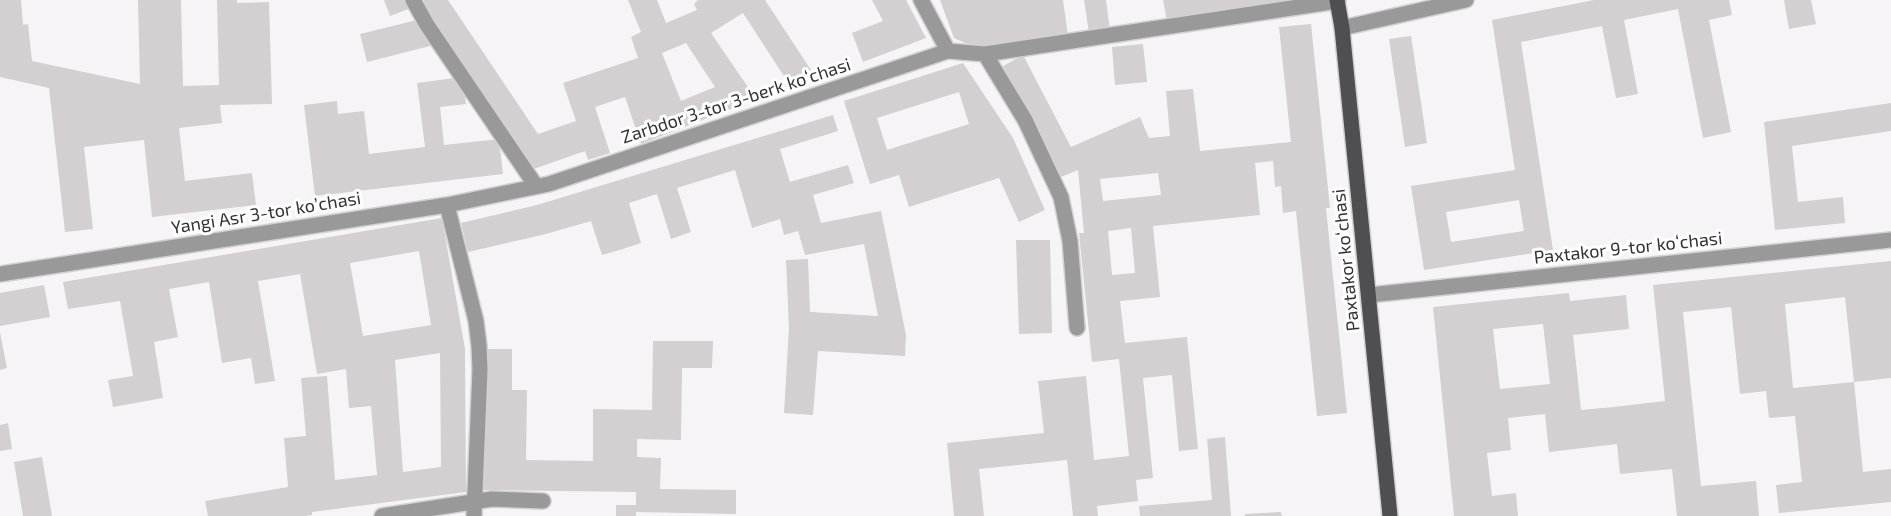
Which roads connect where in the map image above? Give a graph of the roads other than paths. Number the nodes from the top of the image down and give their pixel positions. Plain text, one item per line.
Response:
1 (413, 0) edge
2 (921, 0) edge
3 (1466, 0) edge
4 (1337, 1) edge
5 (1342, 28) junction
6 (948, 51) junction
7 (985, 54) junction
8 (536, 186) junction
9 (447, 205) junction
10 (1891, 240) edge
11 (0, 274) edge
12 (1369, 295) junction
13 (1077, 328) dead end
14 (543, 501) dead end
15 (474, 508) edge
16 (382, 516) edge
17 (1390, 516) edge

1 - 8 street
2 - 6 street
3 - 5 street
4 - 5 main road, Paxtakor koʻchasi
4 - 7 street, Zarbdor 3-tor 3-berk koʻchasi
5 - 12 main road, Paxtakor koʻchasi
6 - 7 street, Zarbdor 3-tor 3-berk koʻchasi
6 - 8 street, Zarbdor 3-tor 3-berk koʻchasi
7 - 13 street
8 - 9 street, Yangi Asr 3-tor koʼchasi
9 - 11 street, Yangi Asr 3-tor koʼchasi
9 - 15 street
10 - 12 street, Paxtakor 9-tor koʻchasi
12 - 17 main road, Paxtakor koʻchasi
14 - 15 street
15 - 16 street

